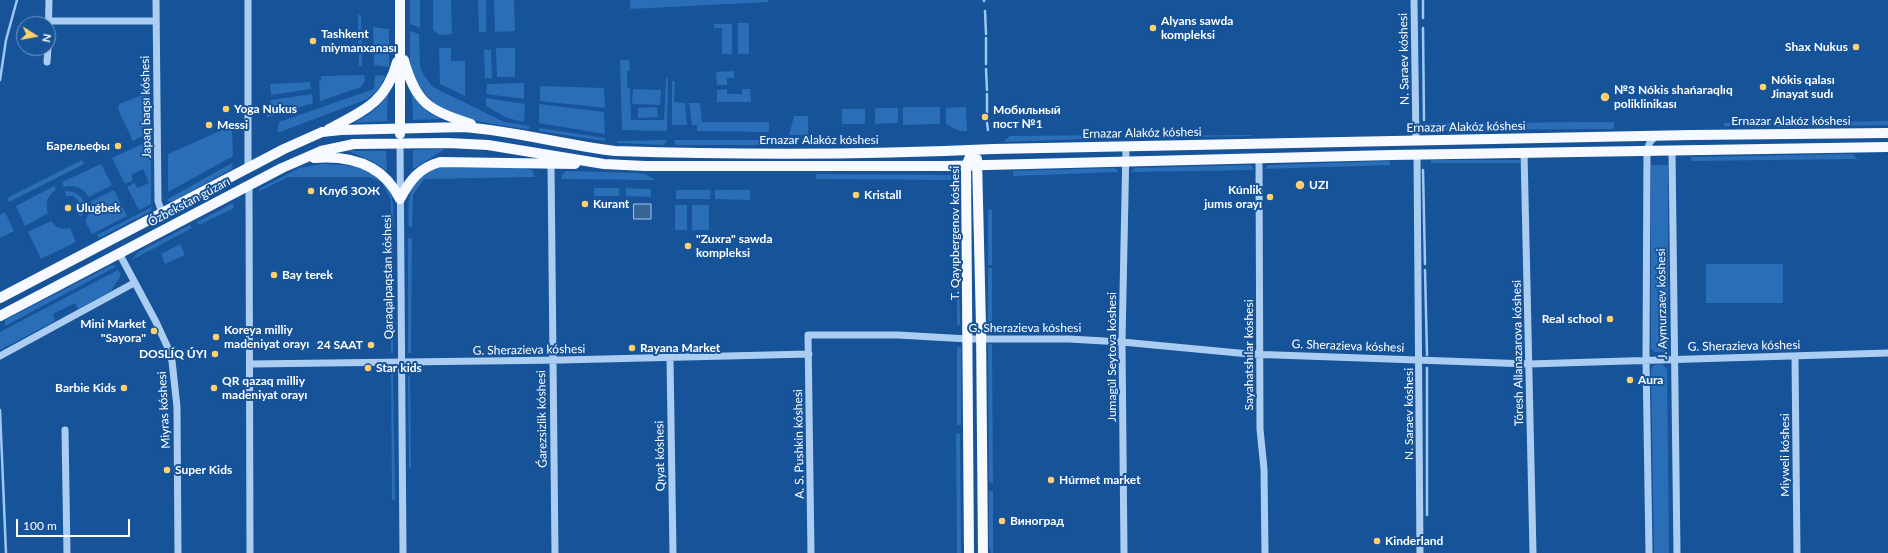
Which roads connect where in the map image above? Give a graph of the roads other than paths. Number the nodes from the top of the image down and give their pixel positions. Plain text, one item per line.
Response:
1 (49, 0) edge
2 (156, 0) edge
3 (248, 0) edge
4 (400, 0) edge
5 (1414, 0) edge
6 (49, 16) edge
7 (56, 21) edge
8 (156, 21) junction
9 (400, 48) junction
10 (47, 56) edge
11 (47, 62) dead end
12 (400, 128) junction
13 (484, 129) junction
14 (322, 132) junction
15 (1836, 133) junction
16 (1868, 133) junction
17 (1888, 133) edge
18 (1635, 136) junction
19 (1657, 136) junction
20 (1416, 141) junction
21 (400, 143) junction
22 (1126, 147) junction
23 (1868, 147) junction
24 (1888, 147) edge
25 (1836, 148) junction
26 (973, 150) junction
27 (1635, 150) junction
28 (1647, 150) junction
29 (1672, 150) junction
30 (1524, 152) junction
31 (538, 153) junction
32 (740, 153) junction
33 (1417, 154) junction
34 (1259, 157) junction
35 (302, 159) junction
36 (1126, 160) junction
37 (551, 164) junction
38 (604, 164) junction
39 (979, 165) junction
40 (740, 166) junction
41 (966, 166) junction
42 (248, 167) junction
43 (979, 184) junction
44 (249, 185) junction
45 (966, 186) junction
46 (400, 199) junction
47 (162, 213) junction
48 (119, 253) junction
49 (134, 283) junction
50 (0, 298) edge
51 (0, 316) edge
52 (808, 334) joint
53 (968, 339) junction
54 (982, 339) junction
55 (1122, 342) junction
56 (1888, 353) edge
57 (809, 354) junction
58 (1261, 354) junction
59 (0, 356) edge
60 (1795, 357) junction
61 (670, 358) junction
62 (1674, 358) junction
63 (1646, 359) junction
64 (553, 360) junction
65 (1419, 360) junction
66 (401, 362) junction
67 (250, 364) junction
68 (1529, 364) junction
69 (65, 430) dead end
70 (66, 553) edge
71 (178, 553) edge
72 (250, 553) edge
73 (403, 553) edge
74 (555, 553) edge
75 (673, 553) edge
76 (811, 553) edge
77 (969, 553) edge
78 (983, 553) edge
79 (1124, 553) edge
80 (1265, 553) edge
81 (1420, 553) edge
82 (1533, 553) edge
83 (1649, 553) edge
84 (1676, 553) edge
85 (1797, 553) edge

1 - 6 street
2 - 8 street, Japaq baqsı kóshesi
3 - 42 street
4 - 9 main road, Qaraqalpaqstan kóshesi
5 - 20 street, N. Saraev kóshesi
7 - 8 street
8 - 47 street, Japaq baqsı kóshesi
9 - 12 main road, Qaraqalpaqstan kóshesi
9 - 13 main road
9 - 14 main road
10 - 11 street
12 - 13 main road, Ernazar Alakóz kóshesi
12 - 14 main road, Ózbekstan gúzarı
12 - 21 main road, Qaraqalpaqstan kóshesi
13 - 32 main road, Ernazar Alakóz kóshesi
14 - 42 main road, Ózbekstan gúzarı
15 - 16 main road, Ernazar Alakóz kóshesi
15 - 19 main road, Ernazar Alakóz kóshesi
15 - 25 main road
16 - 17 main road, Ernazar Alakóz kóshesi
16 - 23 main road
18 - 19 main road, Ernazar Alakóz kóshesi
18 - 20 main road, Ernazar Alakóz kóshesi
18 - 27 main road
19 - 28 street
20 - 22 main road, Ernazar Alakóz kóshesi
21 - 31 main road
21 - 35 main road, Ózbekstan gúzarı
21 - 46 street, Qaraqalpaqstan kóshesi
22 - 26 main road, Ernazar Alakóz kóshesi
22 - 36 street, Jumagúl Seytova kóshesi
23 - 24 main road
23 - 25 main road
25 - 29 main road
26 - 32 main road, Ernazar Alakóz kóshesi
26 - 39 main road, T. Qayıpbergenov kóshesi
26 - 41 main road, T. Qayıpbergenov kóshesi
27 - 28 main road
27 - 30 main road
28 - 29 main road
28 - 63 street, J. Aymurzaev kóshesi
29 - 62 street, J. Aymurzaev kóshesi
30 - 33 main road
30 - 68 street, Tóresh Allanazarova kóshesi
31 - 37 street
31 - 38 main road
32 - 40 main road
33 - 34 main road
33 - 65 street, N. Saraev kóshesi
34 - 36 main road
34 - 58 street, Sayahatshılar kóshesi
35 - 44 main road, Ózbekstan gúzarı
35 - 46 main road
36 - 39 main road
36 - 55 street, Jumagúl Seytova kóshesi
37 - 38 main road
37 - 46 main road
37 - 64 street, Ǵarezsizlik kóshesi
38 - 40 main road
39 - 41 main road
39 - 43 main road, T. Qayıpbergenov kóshesi
40 - 41 main road
41 - 45 main road, T. Qayıpbergenov kóshesi
42 - 47 main road, Ózbekstan gúzarı
43 - 45 main road
43 - 54 main road, T. Qayıpbergenov kóshesi
44 - 48 main road, Ózbekstan gúzarı
44 - 67 street
45 - 53 main road, T. Qayıpbergenov kóshesi
46 - 66 street, Qaraqalpaqstan kóshesi
47 - 50 main road, Ózbekstan gúzarı
48 - 49 street, Miyras kóshesi
48 - 51 main road, Ózbekstan gúzarı
49 - 59 street
49 - 71 street, Miyras kóshesi
52 - 53 street, G. Sherazieva kóshesi
52 - 57 street, A. S. Pushkin kóshesi
53 - 54 street, G. Sherazieva kóshesi
53 - 77 main road, T. Qayıpbergenov kóshesi
54 - 55 street, G. Sherazieva kóshesi
54 - 78 main road, T. Qayıpbergenov kóshesi
55 - 58 street, G. Sherazieva kóshesi
55 - 79 street, Jumagúl Seytova kóshesi
56 - 60 street, G. Sherazieva kóshesi
57 - 61 street, G. Sherazieva kóshesi
57 - 76 street, A. S. Pushkin kóshesi
58 - 65 street, G. Sherazieva kóshesi
58 - 80 street, Sayahatshılar kóshesi
60 - 62 street, G. Sherazieva kóshesi
60 - 85 street, Miyweli kóshesi
61 - 64 street, G. Sherazieva kóshesi
61 - 75 street, Qıyat kóshesi
62 - 63 street, G. Sherazieva kóshesi
62 - 84 street, J. Aymurzaev kóshesi
63 - 68 street, G. Sherazieva kóshesi
63 - 83 street, J. Aymurzaev kóshesi
64 - 66 street, G. Sherazieva kóshesi
64 - 74 street, Ǵarezsizlik kóshesi
65 - 68 street, G. Sherazieva kóshesi
65 - 81 street, N. Saraev kóshesi
66 - 67 street, G. Sherazieva kóshesi
66 - 73 street, Qaraqalpaqstan kóshesi
67 - 72 street
68 - 82 street, Tóresh Allanazarova kóshesi
69 - 70 street

